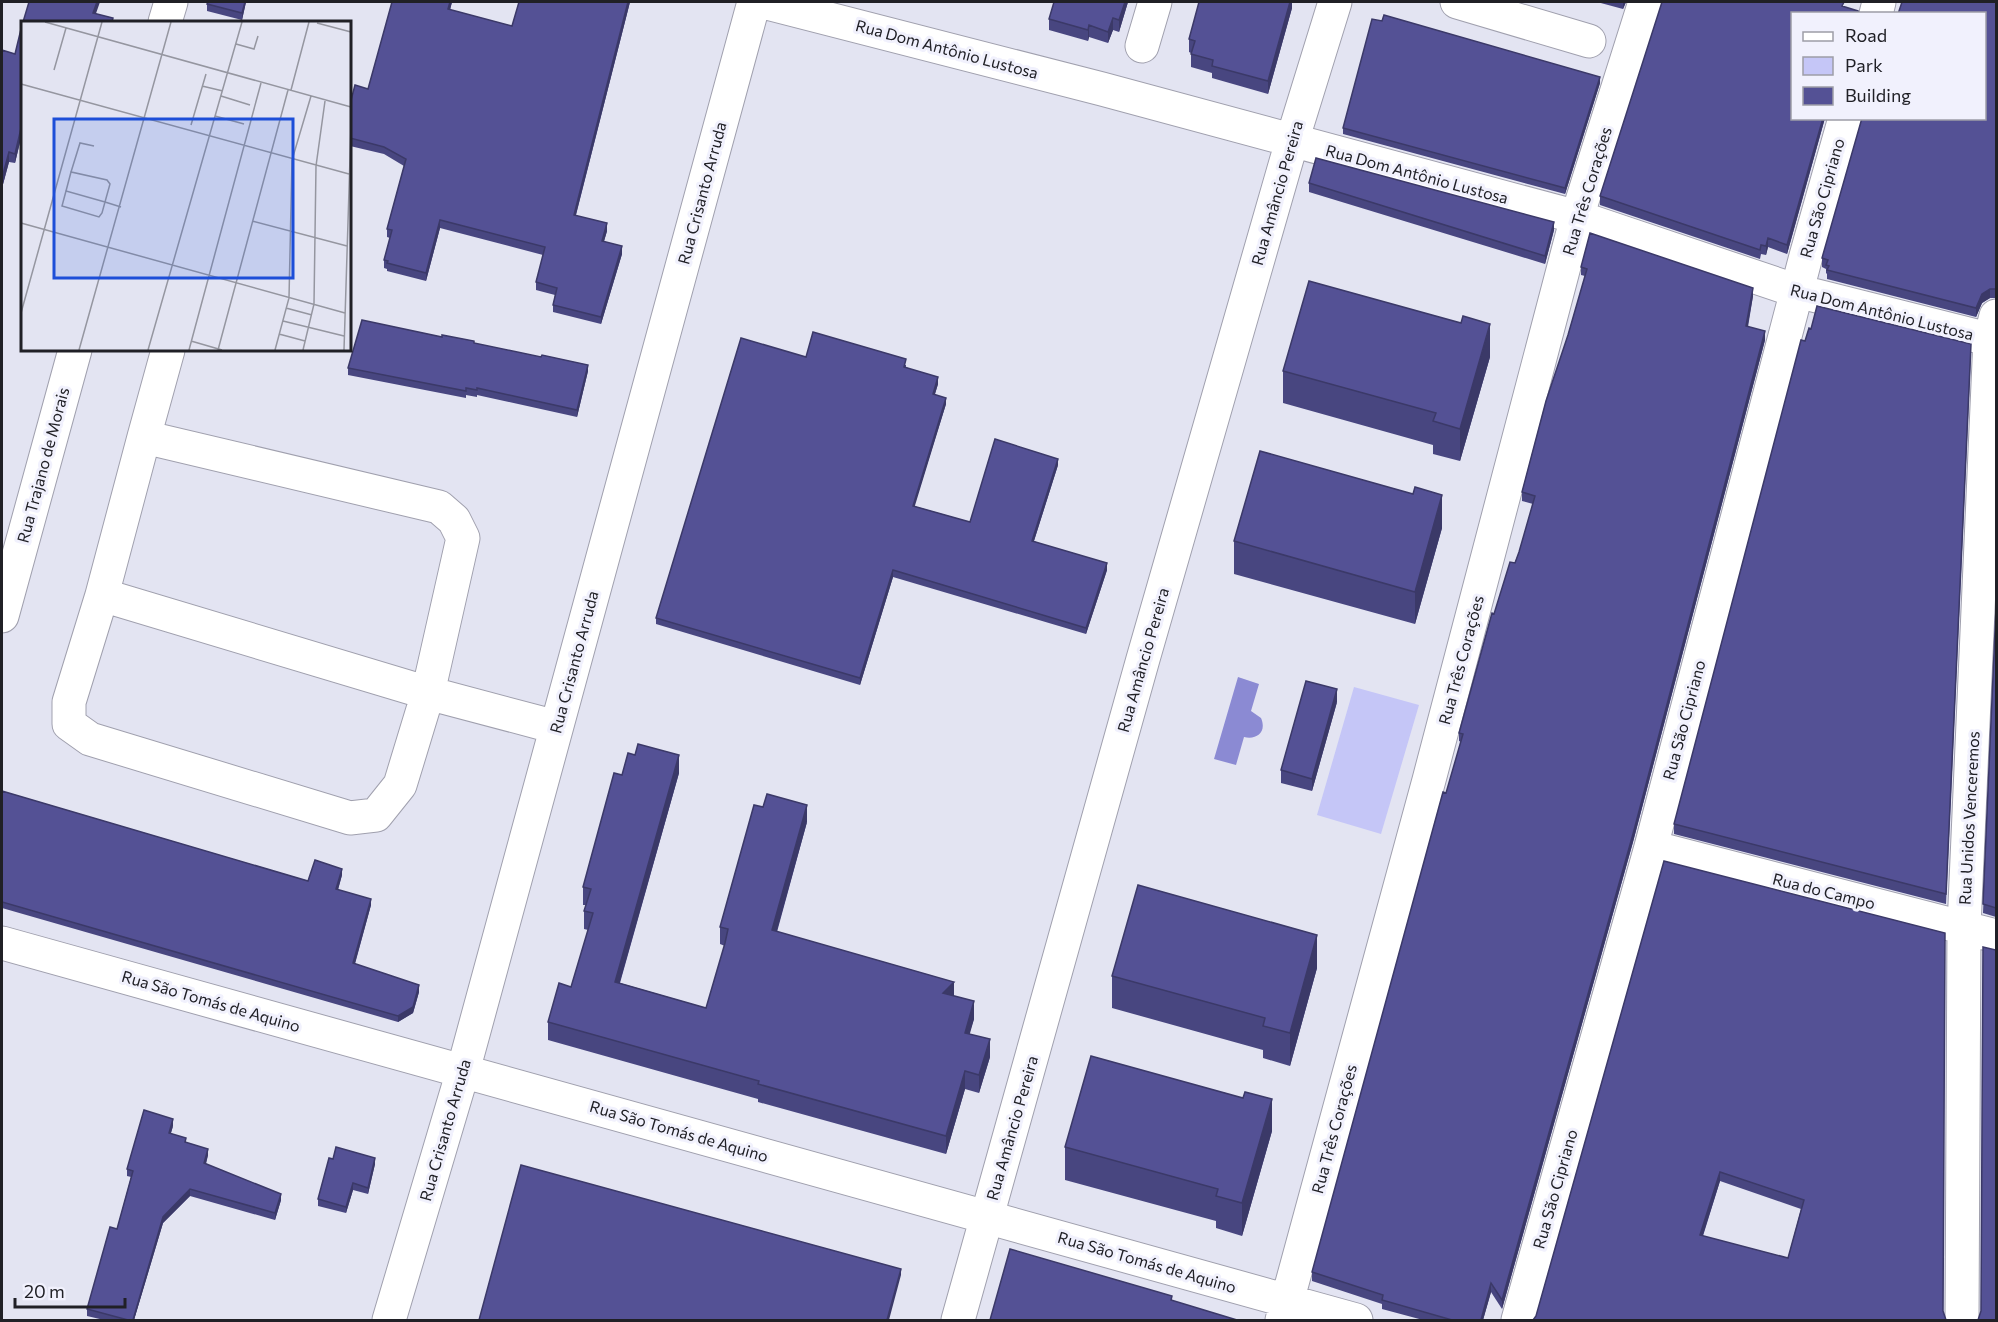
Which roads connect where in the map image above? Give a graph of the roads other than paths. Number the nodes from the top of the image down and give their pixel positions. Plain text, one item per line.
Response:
1 (171, 2) edge
2 (754, 2) edge
3 (763, 2) edge
4 (1155, 2) edge
5 (1335, 2) edge
6 (1457, 2) edge
7 (1645, 2) edge
8 (165, 21) edge
9 (1589, 41) dead end
10 (1142, 46) dead end
11 (1844, 120) edge
12 (1292, 141) junction
13 (1577, 217) junction
14 (1797, 291) junction
15 (1994, 332) edge
16 (75, 351) edge
17 (168, 351) edge
18 (144, 437) junction
19 (102, 595) junction
20 (2, 616) edge
21 (428, 693) junction
22 (556, 728) junction
23 (1651, 847) junction
24 (1964, 927) junction
25 (1996, 936) edge
26 (2, 943) edge
27 (463, 1071) junction
28 (987, 1217) junction
29 (1285, 1311) edge
30 (389, 1320) edge
31 (958, 1320) edge
32 (1356, 1320) edge
33 (1518, 1320) edge
34 (1962, 1320) edge

1 - 8 street
2 - 22 street, Rua Crisanto Arruda
3 - 12 street, Rua Dom Antônio Lustosa
4 - 10 street
5 - 12 street, Rua Amâncio Pereira
6 - 9 street
7 - 13 street, Rua Três Corações
11 - 14 street, Rua São Cipriano
12 - 13 street, Rua Dom Antônio Lustosa
12 - 28 street, Rua Amâncio Pereira
13 - 14 street, Rua Dom Antônio Lustosa
13 - 29 street, Rua Três Corações
14 - 15 street, Rua Dom Antônio Lustosa
14 - 23 street, Rua São Cipriano
15 - 24 street, Rua Unidos Venceremos
16 - 20 street, Rua Trajano de Morais
17 - 18 street
18 - 19 street
18 - 21 street
19 - 21 street
19 - 21 street
21 - 22 street
22 - 27 street, Rua Crisanto Arruda
23 - 24 street, Rua do Campo
23 - 33 street, Rua São Cipriano
24 - 25 street, Rua do Campo
24 - 34 street, Rua Unidos Venceremos
26 - 27 street, Rua São Tomás de Aquino
27 - 28 street, Rua São Tomás de Aquino
27 - 30 street, Rua Crisanto Arruda
28 - 29 street, Rua São Tomás de Aquino
28 - 31 street, Rua Amâncio Pereira
29 - 32 street, Rua São Tomás de Aquino

